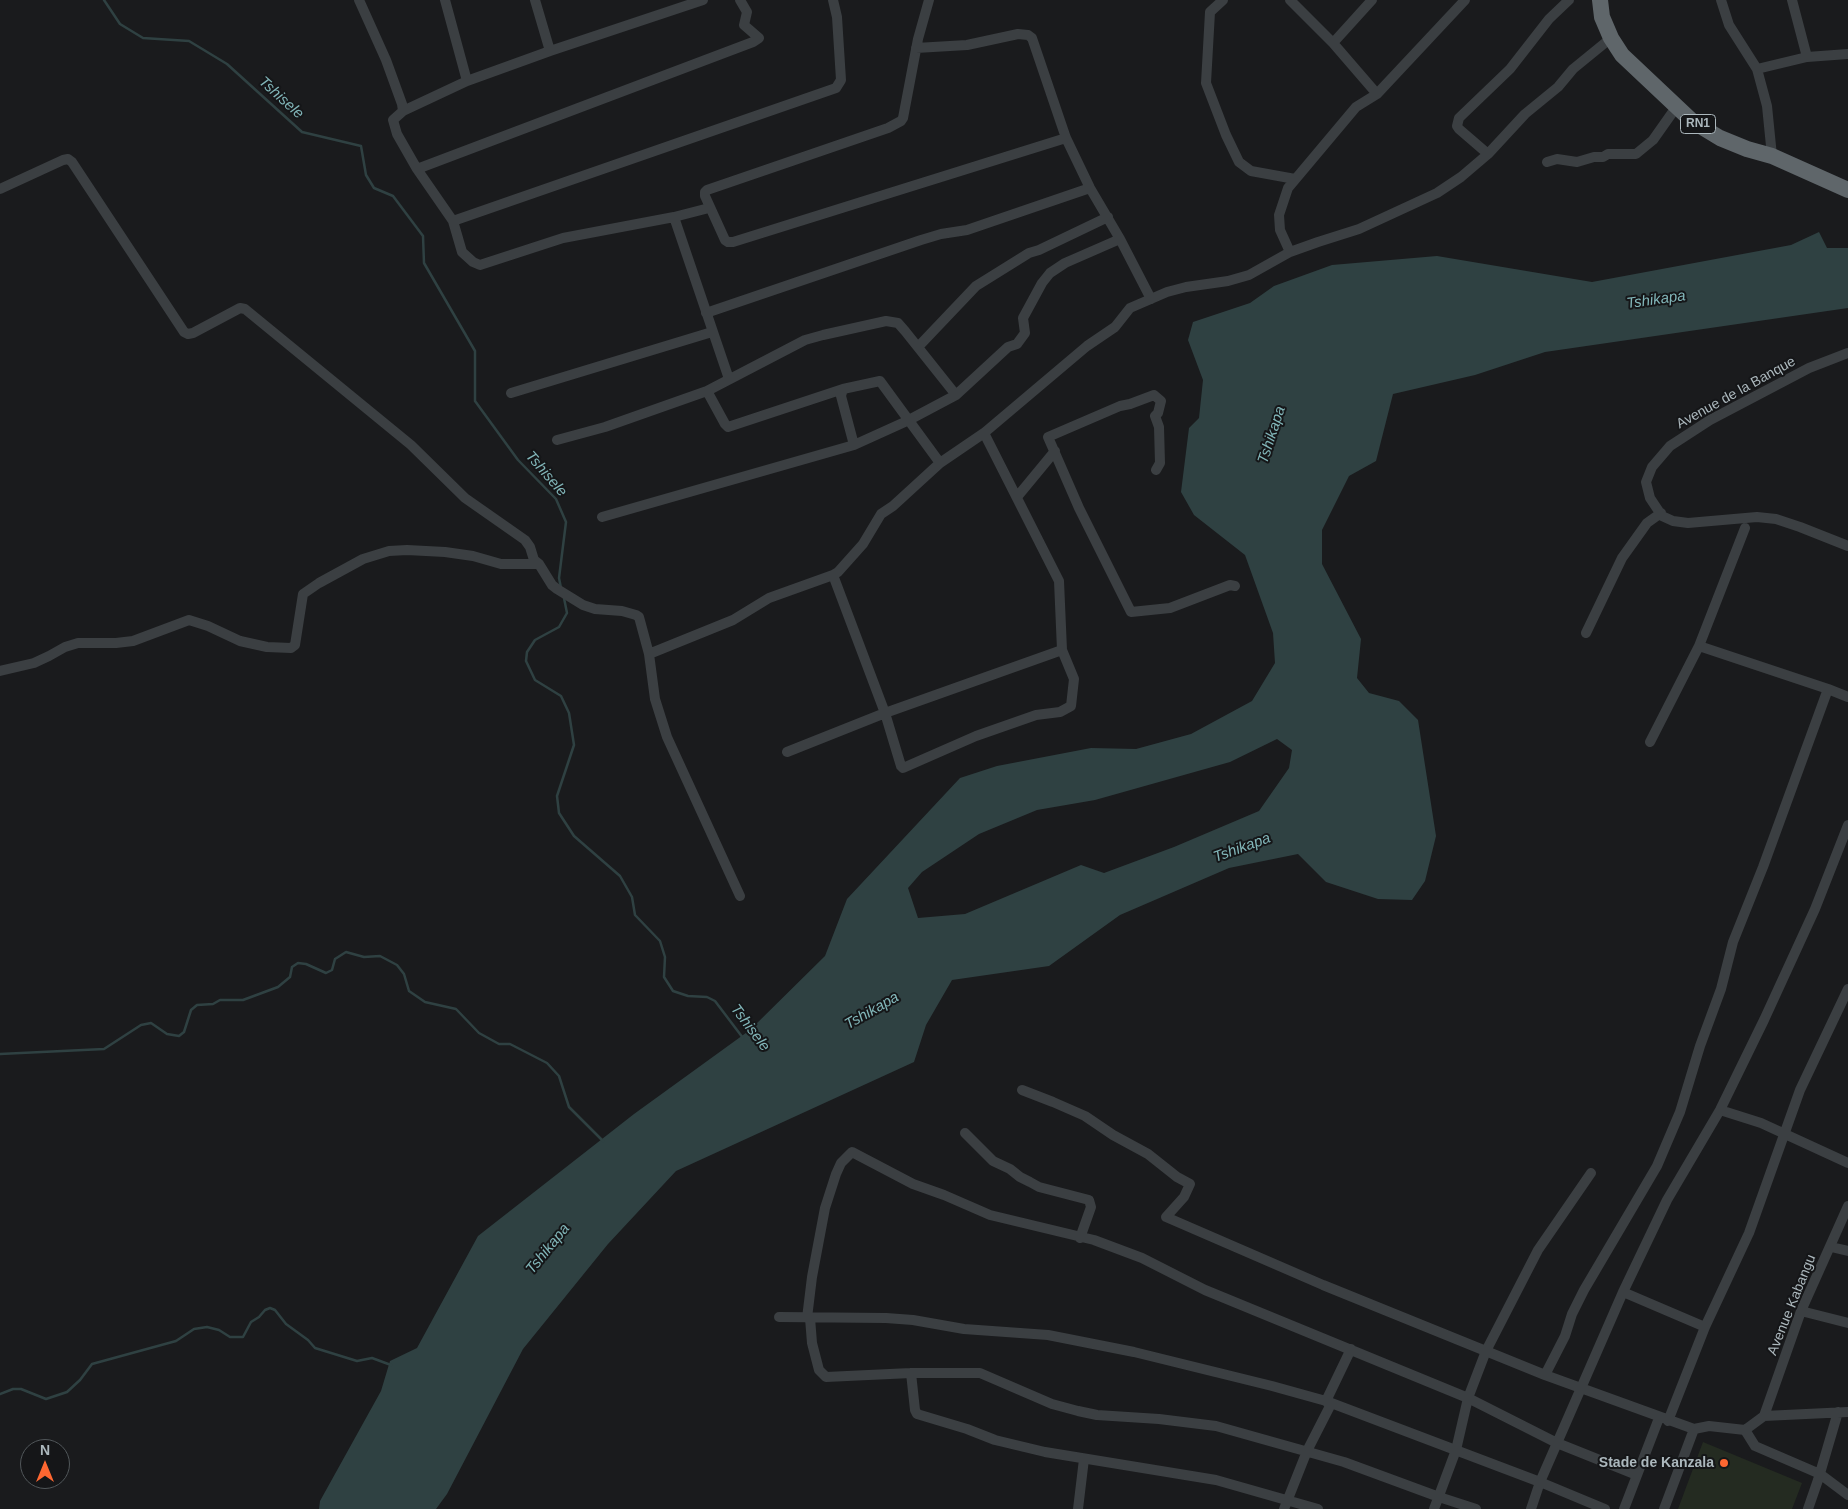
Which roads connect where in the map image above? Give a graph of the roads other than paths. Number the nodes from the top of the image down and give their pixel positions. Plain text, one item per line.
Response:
1 (359, 0) edge
2 (445, 0) edge
3 (535, 0) edge
4 (703, 0) edge
5 (740, 0) edge
6 (833, 0) edge
7 (929, 0) edge
8 (1223, 0) edge
9 (1290, 0) edge
10 (1372, 0) edge
11 (1466, 0) edge
12 (1569, 0) edge
13 (1600, 0) edge
14 (1720, 0) edge
15 (1792, 0) edge
16 (1610, 38) junction
17 (1333, 43) junction
18 (916, 48) junction
19 (550, 51) junction
20 (1848, 54) edge
21 (1807, 58) junction
22 (1757, 69) junction
23 (467, 81) junction
24 (1377, 94) junction
25 (1677, 106) junction
26 (403, 111) junction
27 (1066, 138) junction
28 (1488, 154) junction
29 (1772, 156) junction
30 (1547, 162) dead end
31 (417, 169) junction
32 (1295, 179) junction
33 (1090, 188) junction
34 (0, 189) edge
35 (1848, 190) edge
36 (709, 208) junction
37 (674, 217) junction
38 (1108, 218) junction
39 (453, 221) junction
40 (1120, 239) junction
41 (1290, 252) junction
42 (1150, 299) junction
43 (706, 314) junction
44 (712, 332) junction
45 (918, 347) junction
46 (1848, 353) edge
47 (729, 379) junction
48 (843, 389) junction
49 (707, 391) junction
50 (511, 393) dead end
51 (956, 395) junction
52 (907, 421) junction
53 (984, 433) junction
54 (557, 440) dead end
55 (854, 445) junction
56 (1055, 451) junction
57 (940, 464) junction
58 (1156, 470) dead end
59 (1017, 497) junction
60 (1661, 514) junction
61 (602, 517) dead end
62 (1745, 528) dead end
63 (1848, 546) edge
64 (539, 564) junction
65 (833, 575) junction
66 (1235, 586) dead end
67 (1586, 633) dead end
68 (1699, 646) junction
69 (1062, 650) junction
70 (649, 654) junction
71 (0, 671) edge
72 (1828, 689) junction
73 (1848, 697) edge
74 (885, 713) junction
75 (1650, 742) dead end
76 (787, 752) dead end
77 (1848, 825) edge
78 (740, 896) dead end
79 (1848, 989) edge
80 (1022, 1090) dead end
81 (1720, 1110) junction
82 (965, 1133) dead end
83 (1784, 1134) junction
84 (1848, 1163) edge
85 (1591, 1173) dead end
86 (1848, 1206) edge
87 (1080, 1238) junction
88 (1831, 1247) junction
89 (1848, 1251) edge
90 (1623, 1292) junction
91 (1802, 1311) junction
92 (779, 1317) dead end
93 (809, 1318) junction
94 (1848, 1323) edge
95 (1704, 1326) junction
96 (1351, 1349) junction
97 (1486, 1351) junction
98 (911, 1374) junction
99 (1545, 1375) junction
100 (1580, 1388) junction
101 (1468, 1398) junction
102 (1326, 1401) junction
103 (1843, 1412) edge
104 (1764, 1416) junction
105 (1663, 1420) junction
106 (1694, 1430) junction
107 (1745, 1430) junction
108 (1557, 1443) junction
109 (1456, 1450) junction
110 (1307, 1451) junction
111 (1084, 1459) junction
112 (1820, 1474) junction
113 (1637, 1475) junction
114 (1540, 1482) junction
115 (1848, 1494) edge
116 (1439, 1497) junction
117 (1286, 1505) edge
118 (1078, 1509) edge
119 (1318, 1509) edge
120 (1434, 1509) edge
121 (1476, 1509) edge
122 (1531, 1509) edge
123 (1605, 1509) edge
124 (1624, 1509) edge
125 (1664, 1509) edge
126 (1808, 1509) edge

1 - 26 street
2 - 23 street
3 - 19 street
4 - 19 street
5 - 31 street
6 - 39 street
7 - 18 street
8 - 32 street
9 - 17 street
10 - 17 street
11 - 24 street
12 - 28 street
13 - 16 highway, RN1
14 - 22 street
15 - 21 street
16 - 25 highway, RN1
16 - 28 street
17 - 24 street
18 - 27 street
18 - 36 street
19 - 23 street
20 - 21 street
21 - 22 street
22 - 29 street
23 - 26 street
24 - 32 street
25 - 29 highway, RN1
25 - 30 street
26 - 31 street
27 - 33 street
27 - 36 street
28 - 41 street
29 - 35 highway, RN1
31 - 39 street
32 - 41 street
33 - 38 street
33 - 43 street
34 - 64 street
36 - 37 street
37 - 39 street
37 - 43 street
38 - 40 street
38 - 45 street
40 - 42 street
40 - 51 street
41 - 42 street
42 - 53 street
43 - 44 street
44 - 47 street
44 - 50 street
45 - 47 street
45 - 51 street
46 - 60 street, Avenue de la Banque
47 - 49 street
48 - 49 street
48 - 52 street
48 - 55 street
49 - 54 street
51 - 52 street
52 - 55 street
52 - 57 street
53 - 57 street
53 - 59 street
55 - 61 street
56 - 58 street
56 - 59 street
56 - 66 street
57 - 65 street
59 - 69 street
60 - 63 street
60 - 67 street
62 - 68 street
64 - 70 street
64 - 71 street
65 - 70 street
65 - 74 street
68 - 72 street
68 - 75 street
69 - 74 street
69 - 74 street
70 - 78 street
72 - 73 street
72 - 99 street
74 - 76 street
77 - 81 street
79 - 83 street
80 - 97 street
81 - 83 street
81 - 90 street
82 - 87 street
83 - 84 street
83 - 95 street
85 - 97 street
86 - 88 street, Avenue Kabangu
87 - 93 street
87 - 96 street
88 - 89 street
88 - 91 street, Avenue Kabangu
90 - 95 street
90 - 100 street
91 - 94 street
91 - 104 street, Avenue Kabangu
92 - 93 street
93 - 98 street
93 - 102 street
95 - 105 street
96 - 101 street
96 - 102 street
97 - 99 street
97 - 101 street
98 - 110 street
98 - 111 street
99 - 100 street
100 - 105 street
100 - 108 street
101 - 108 street
101 - 109 street
102 - 109 street
102 - 110 street
103 - 104 street
103 - 112 street
104 - 107 street
105 - 106 street
105 - 113 street
106 - 107 street
106 - 125 street
107 - 112 street
108 - 113 street
108 - 114 street
109 - 114 street
109 - 116 street
110 - 116 street
110 - 117 street
111 - 117 street
111 - 118 street
112 - 115 street
112 - 126 street
113 - 124 street
114 - 122 street
114 - 123 street
116 - 120 street
116 - 121 street
117 - 119 street

